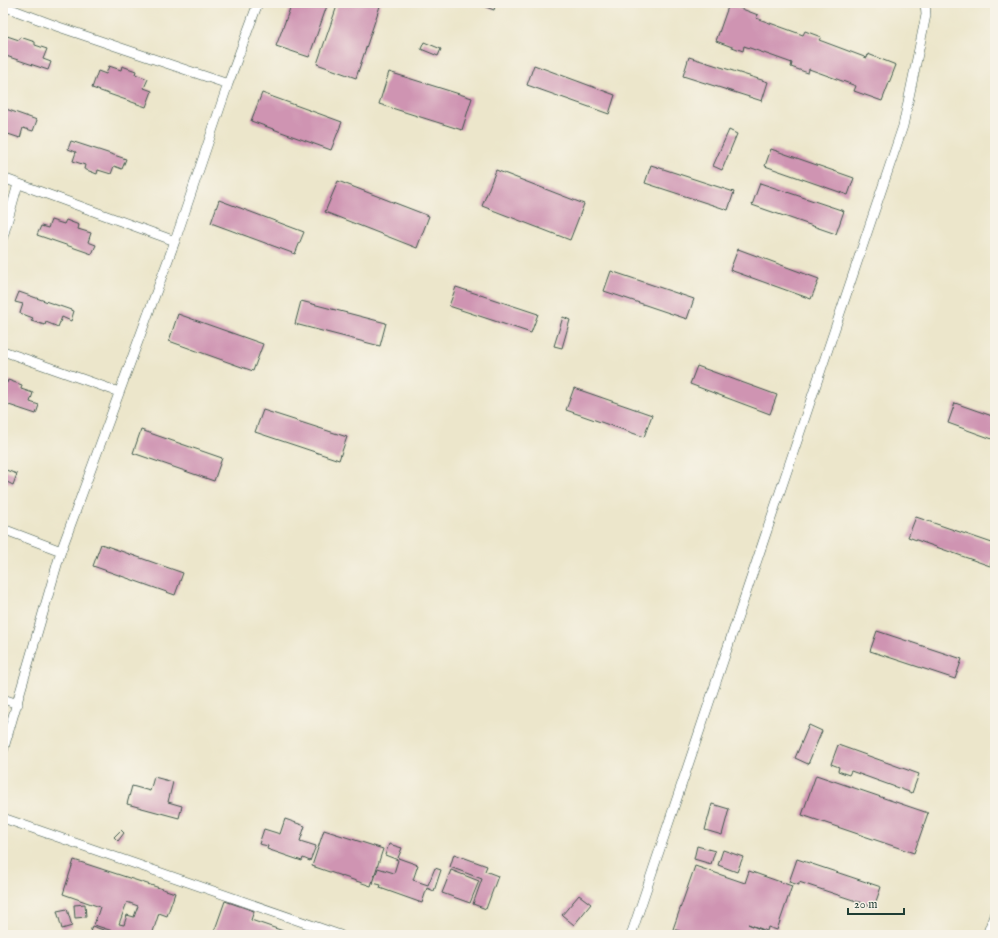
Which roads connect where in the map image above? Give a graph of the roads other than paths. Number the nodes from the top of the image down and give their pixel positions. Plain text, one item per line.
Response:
1 (258, 3) edge
2 (925, 3) edge
3 (3, 6) edge
4 (228, 84) junction
5 (3, 178) edge
6 (18, 184) junction
7 (3, 237) edge
8 (175, 241) junction
9 (3, 351) edge
10 (119, 392) junction
11 (3, 529) edge
12 (61, 551) junction
13 (3, 699) edge
14 (18, 704) junction
15 (3, 751) edge
16 (3, 818) edge
17 (995, 913) edge
18 (340, 935) edge
19 (631, 935) edge
20 (987, 935) edge

1 - 4 lane
2 - 19 lane
3 - 4 lane
4 - 8 lane
5 - 6 lane
6 - 7 lane
6 - 8 lane
8 - 10 lane
9 - 10 lane
10 - 12 lane
11 - 12 lane
12 - 14 lane
13 - 14 lane
14 - 15 lane
16 - 18 lane
17 - 20 lane

